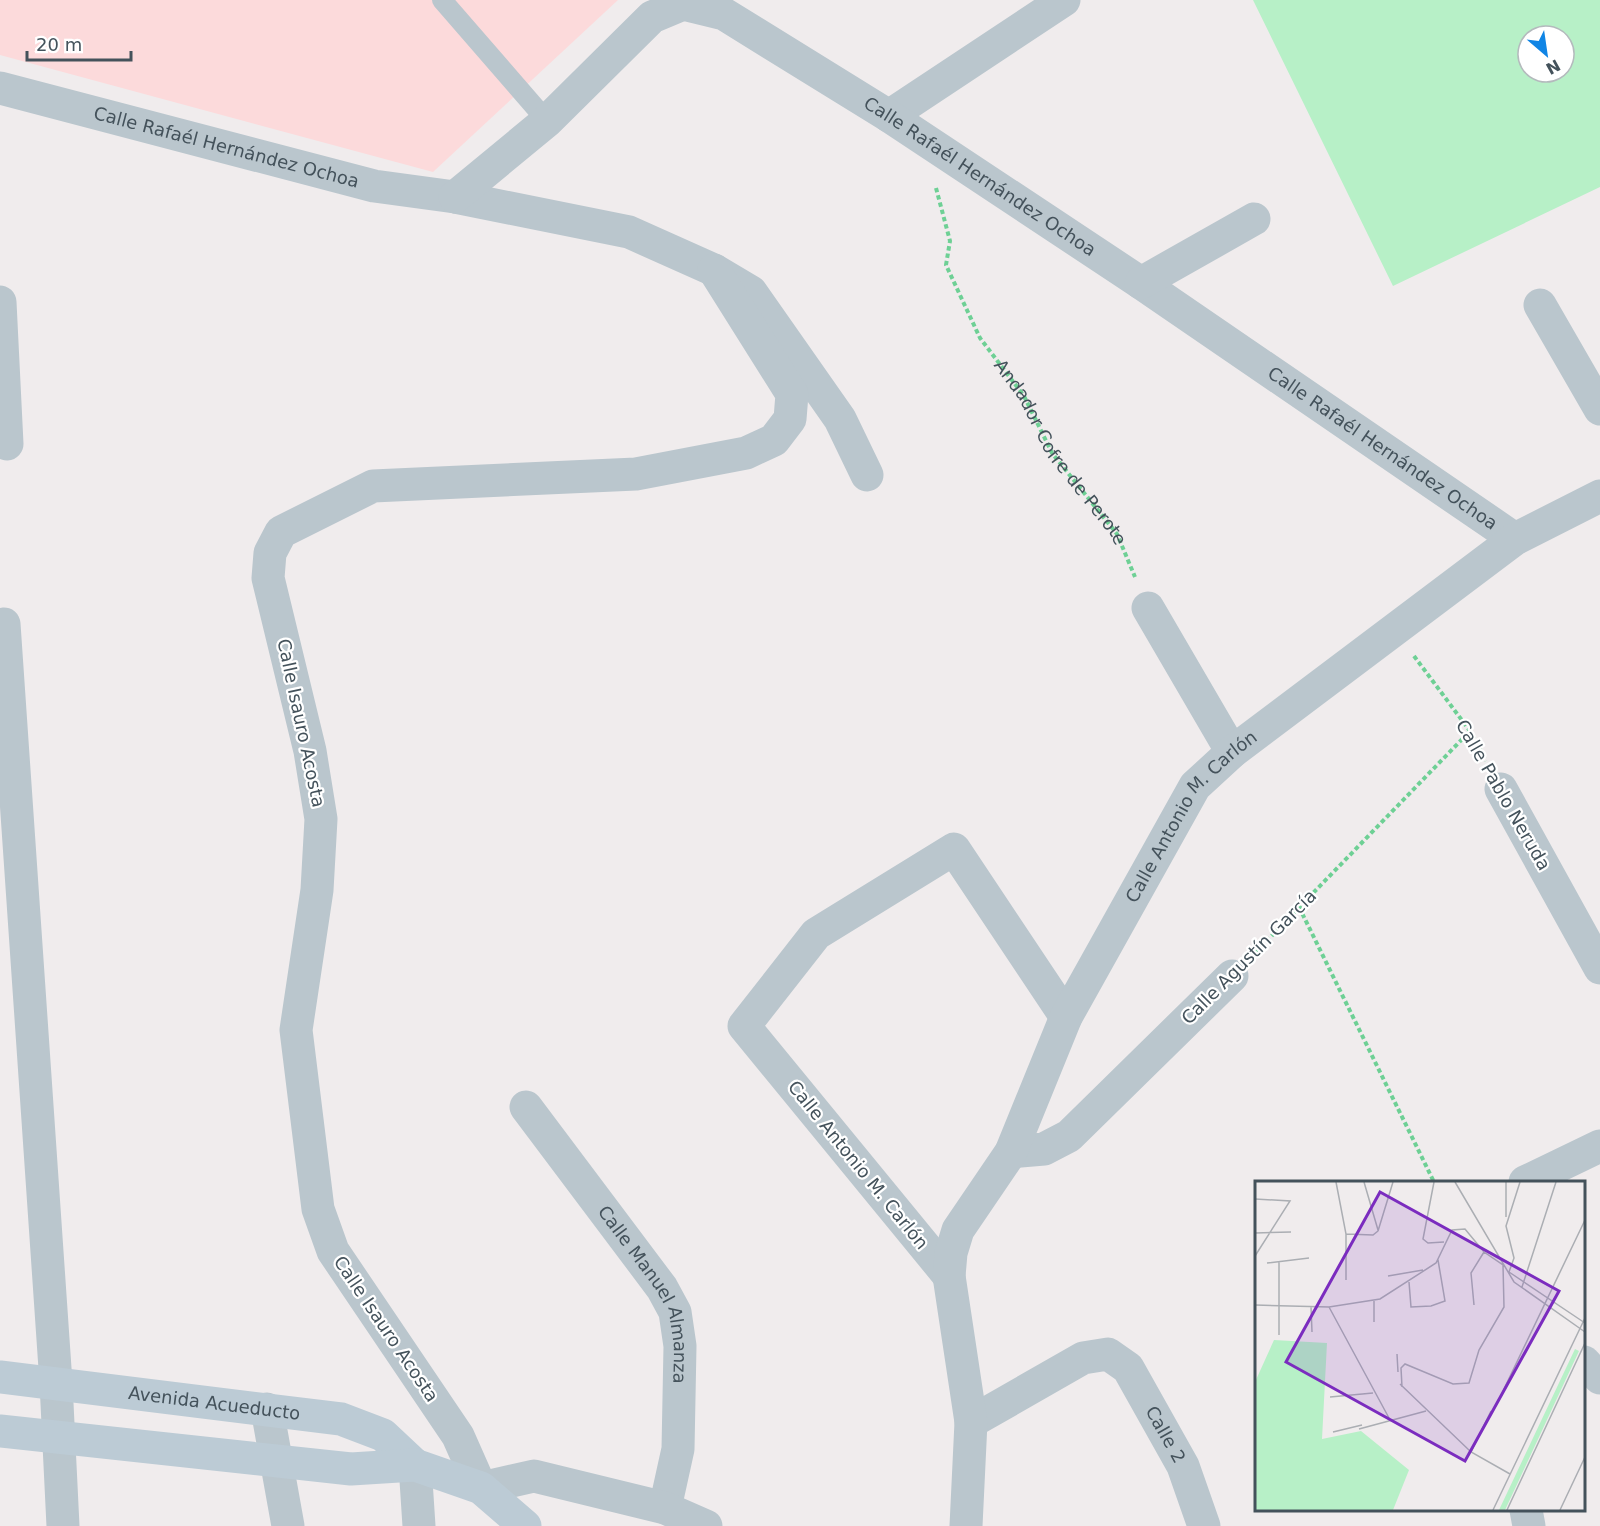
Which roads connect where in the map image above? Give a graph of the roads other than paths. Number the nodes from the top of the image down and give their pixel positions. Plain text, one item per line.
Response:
1 (442, 0) edge
2 (1065, 0) edge
3 (684, 2) edge
4 (0, 88) edge
5 (889, 116) junction
6 (547, 121) junction
7 (455, 197) junction
8 (1254, 219) dead end
9 (714, 270) junction
10 (1141, 283) junction
11 (0, 302) edge
12 (1540, 305) dead end
13 (1600, 409) edge
14 (7, 444) dead end
15 (867, 476) dead end
16 (1600, 496) edge
17 (1515, 539) junction
18 (1148, 609) road end
19 (4, 624) dead end
20 (1232, 752) junction
21 (1501, 789) road end
22 (1600, 968) edge
23 (1232, 976) road end
24 (1066, 1017) junction
25 (526, 1107) dead end
26 (1600, 1146) edge
27 (1011, 1152) junction
28 (1527, 1181) edge
29 (949, 1276) junction
30 (1585, 1363) edge
31 (0, 1377) edge
32 (1600, 1378) edge
33 (56, 1383) junction
34 (267, 1409) junction
35 (971, 1422) junction
36 (0, 1431) edge
37 (58, 1436) junction
38 (274, 1460) junction
39 (415, 1465) junction
40 (481, 1488) junction
41 (665, 1508) junction
42 (1526, 1511) edge
43 (63, 1526) edge
44 (288, 1526) edge
45 (419, 1526) edge
46 (525, 1526) edge
47 (706, 1526) edge
48 (966, 1526) edge
49 (1204, 1526) edge
50 (1529, 1526) edge

1 - 6 lane
2 - 5 street
3 - 5 street, Calle Rafaél Hernández Ochoa
3 - 6 street, Calle Rafaél Hernández Ochoa
4 - 7 street, Calle Rafaél Hernández Ochoa
5 - 10 street, Calle Rafaél Hernández Ochoa
6 - 7 street, Calle Rafaél Hernández Ochoa
7 - 9 street, Calle Rafaél Hernández Ochoa
8 - 10 street
9 - 15 street, Calle Rafaél Hernández Ochoa
9 - 40 street, Calle Isauro Acosta
10 - 17 street, Calle Rafaél Hernández Ochoa
11 - 14 street
12 - 13 street
16 - 17 street, Calle Antonio M. Carlón
17 - 20 street, Calle Antonio M. Carlón
18 - 20 street
19 - 33 street
20 - 24 street, Calle Antonio M. Carlón
21 - 22 street, Calle Pablo Neruda
23 - 27 street, Calle Agustín García
24 - 27 street, Calle Antonio M. Carlón
24 - 29 street, Calle Antonio M. Carlón
25 - 41 street, Calle Manuel Almanza
26 - 28 street
27 - 29 street, Calle Antonio M. Carlón
29 - 35 street, Calle Antonio M. Carlón
30 - 32 street
31 - 33 street, Avenida Acueducto
33 - 34 street, Avenida Acueducto
33 - 37 street
34 - 38 street
34 - 39 street, Avenida Acueducto
35 - 48 street, Calle Antonio M. Carlón
35 - 49 street, Calle 2
36 - 37 street, Avenida Acueducto
37 - 38 street, Avenida Acueducto
37 - 43 street
38 - 39 street, Avenida Acueducto
38 - 44 street
39 - 40 street, Avenida Acueducto
39 - 45 street
40 - 41 street
40 - 46 street, Avenida Acueducto
41 - 47 street
42 - 50 street

